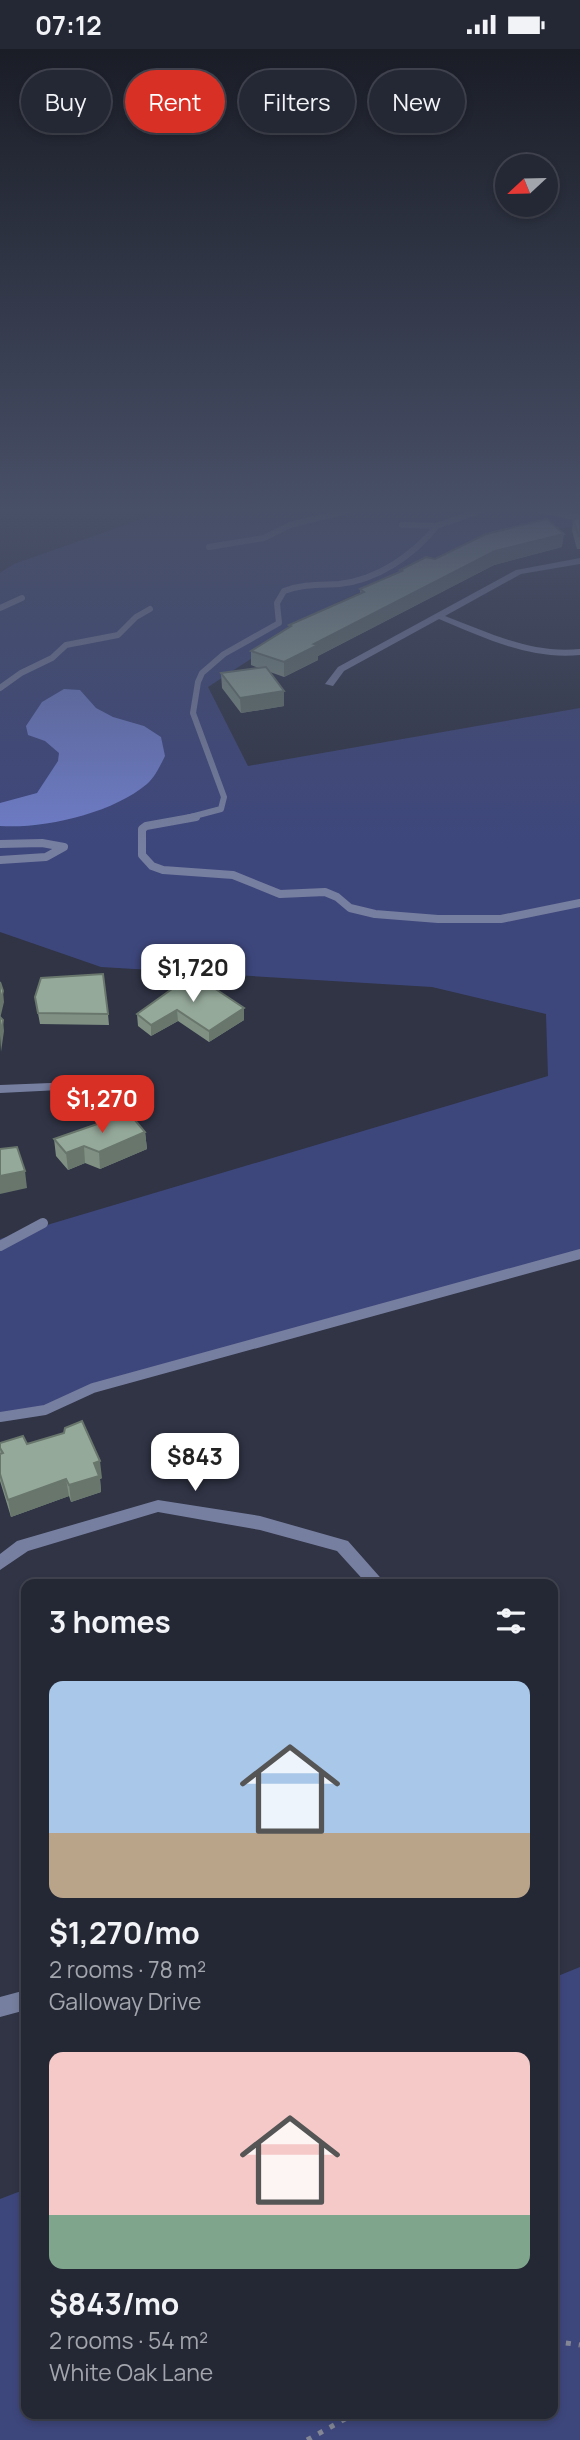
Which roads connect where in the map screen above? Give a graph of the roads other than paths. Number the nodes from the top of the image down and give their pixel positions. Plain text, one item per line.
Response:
1 (131, 622) edge
2 (279, 622) edge
3 (429, 622) edge
4 (452, 622) edge
5 (580, 652) edge
6 (330, 684) dead end
7 (0, 688) edge
8 (0, 844) edge
9 (0, 860) edge
10 (580, 903) edge
11 (76, 1086) dead end
12 (0, 1089) edge
13 (43, 1223) dead end
14 (0, 1246) edge
15 (580, 1254) edge
16 (0, 1417) edge
17 (0, 1563) edge
18 (373, 1579) edge
19 (21, 2001) edge
20 (0, 2007) edge

1 - 7 lane
2 - 10 lane
3 - 6 street
4 - 5 street
8 - 9 lane
11 - 12 street
13 - 14 lane
15 - 16 lane
17 - 18 street
19 - 20 street

